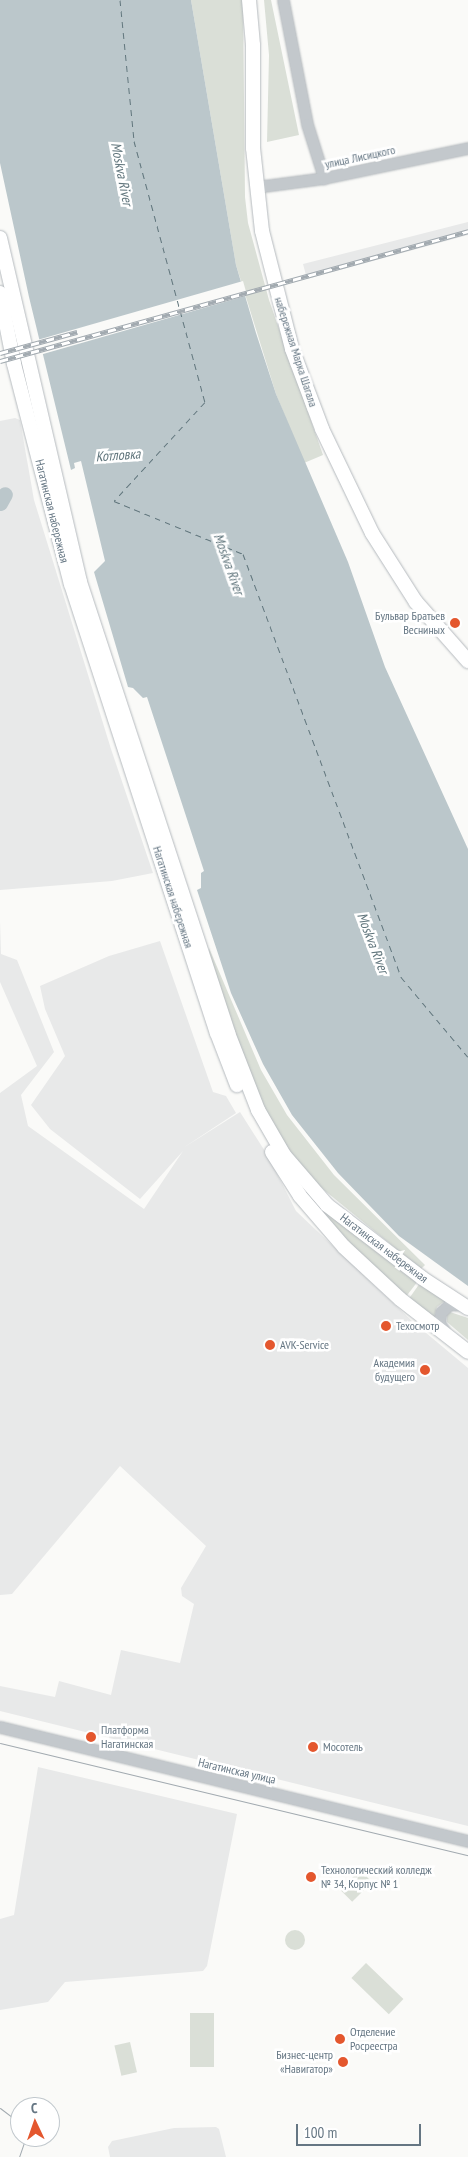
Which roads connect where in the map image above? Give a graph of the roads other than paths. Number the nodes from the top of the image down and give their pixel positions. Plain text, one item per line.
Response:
1 (249, 0) edge
2 (283, 0) edge
3 (468, 148) edge
4 (324, 178) junction
5 (256, 187) junction
6 (0, 238) edge
7 (0, 293) edge
8 (3, 328) edge
9 (468, 661) edge
10 (465, 1307) edge
11 (447, 1334) junction
12 (468, 1352) edge
13 (0, 1727) edge
14 (468, 1841) edge

1 - 5 main road, набережная Марка Шагала
2 - 4 street
3 - 4 street, улица Лисицкого
4 - 5 street, улица Лисицкого
5 - 9 main road, набережная Марка Шагала
6 - 10 main road, Нагатинская набережная
7 - 8 main road, Нагатинская набережная
8 - 11 main road, Нагатинская набережная
10 - 11 street
11 - 12 main road, Нагатинская набережная
13 - 14 street, Нагатинская улица

